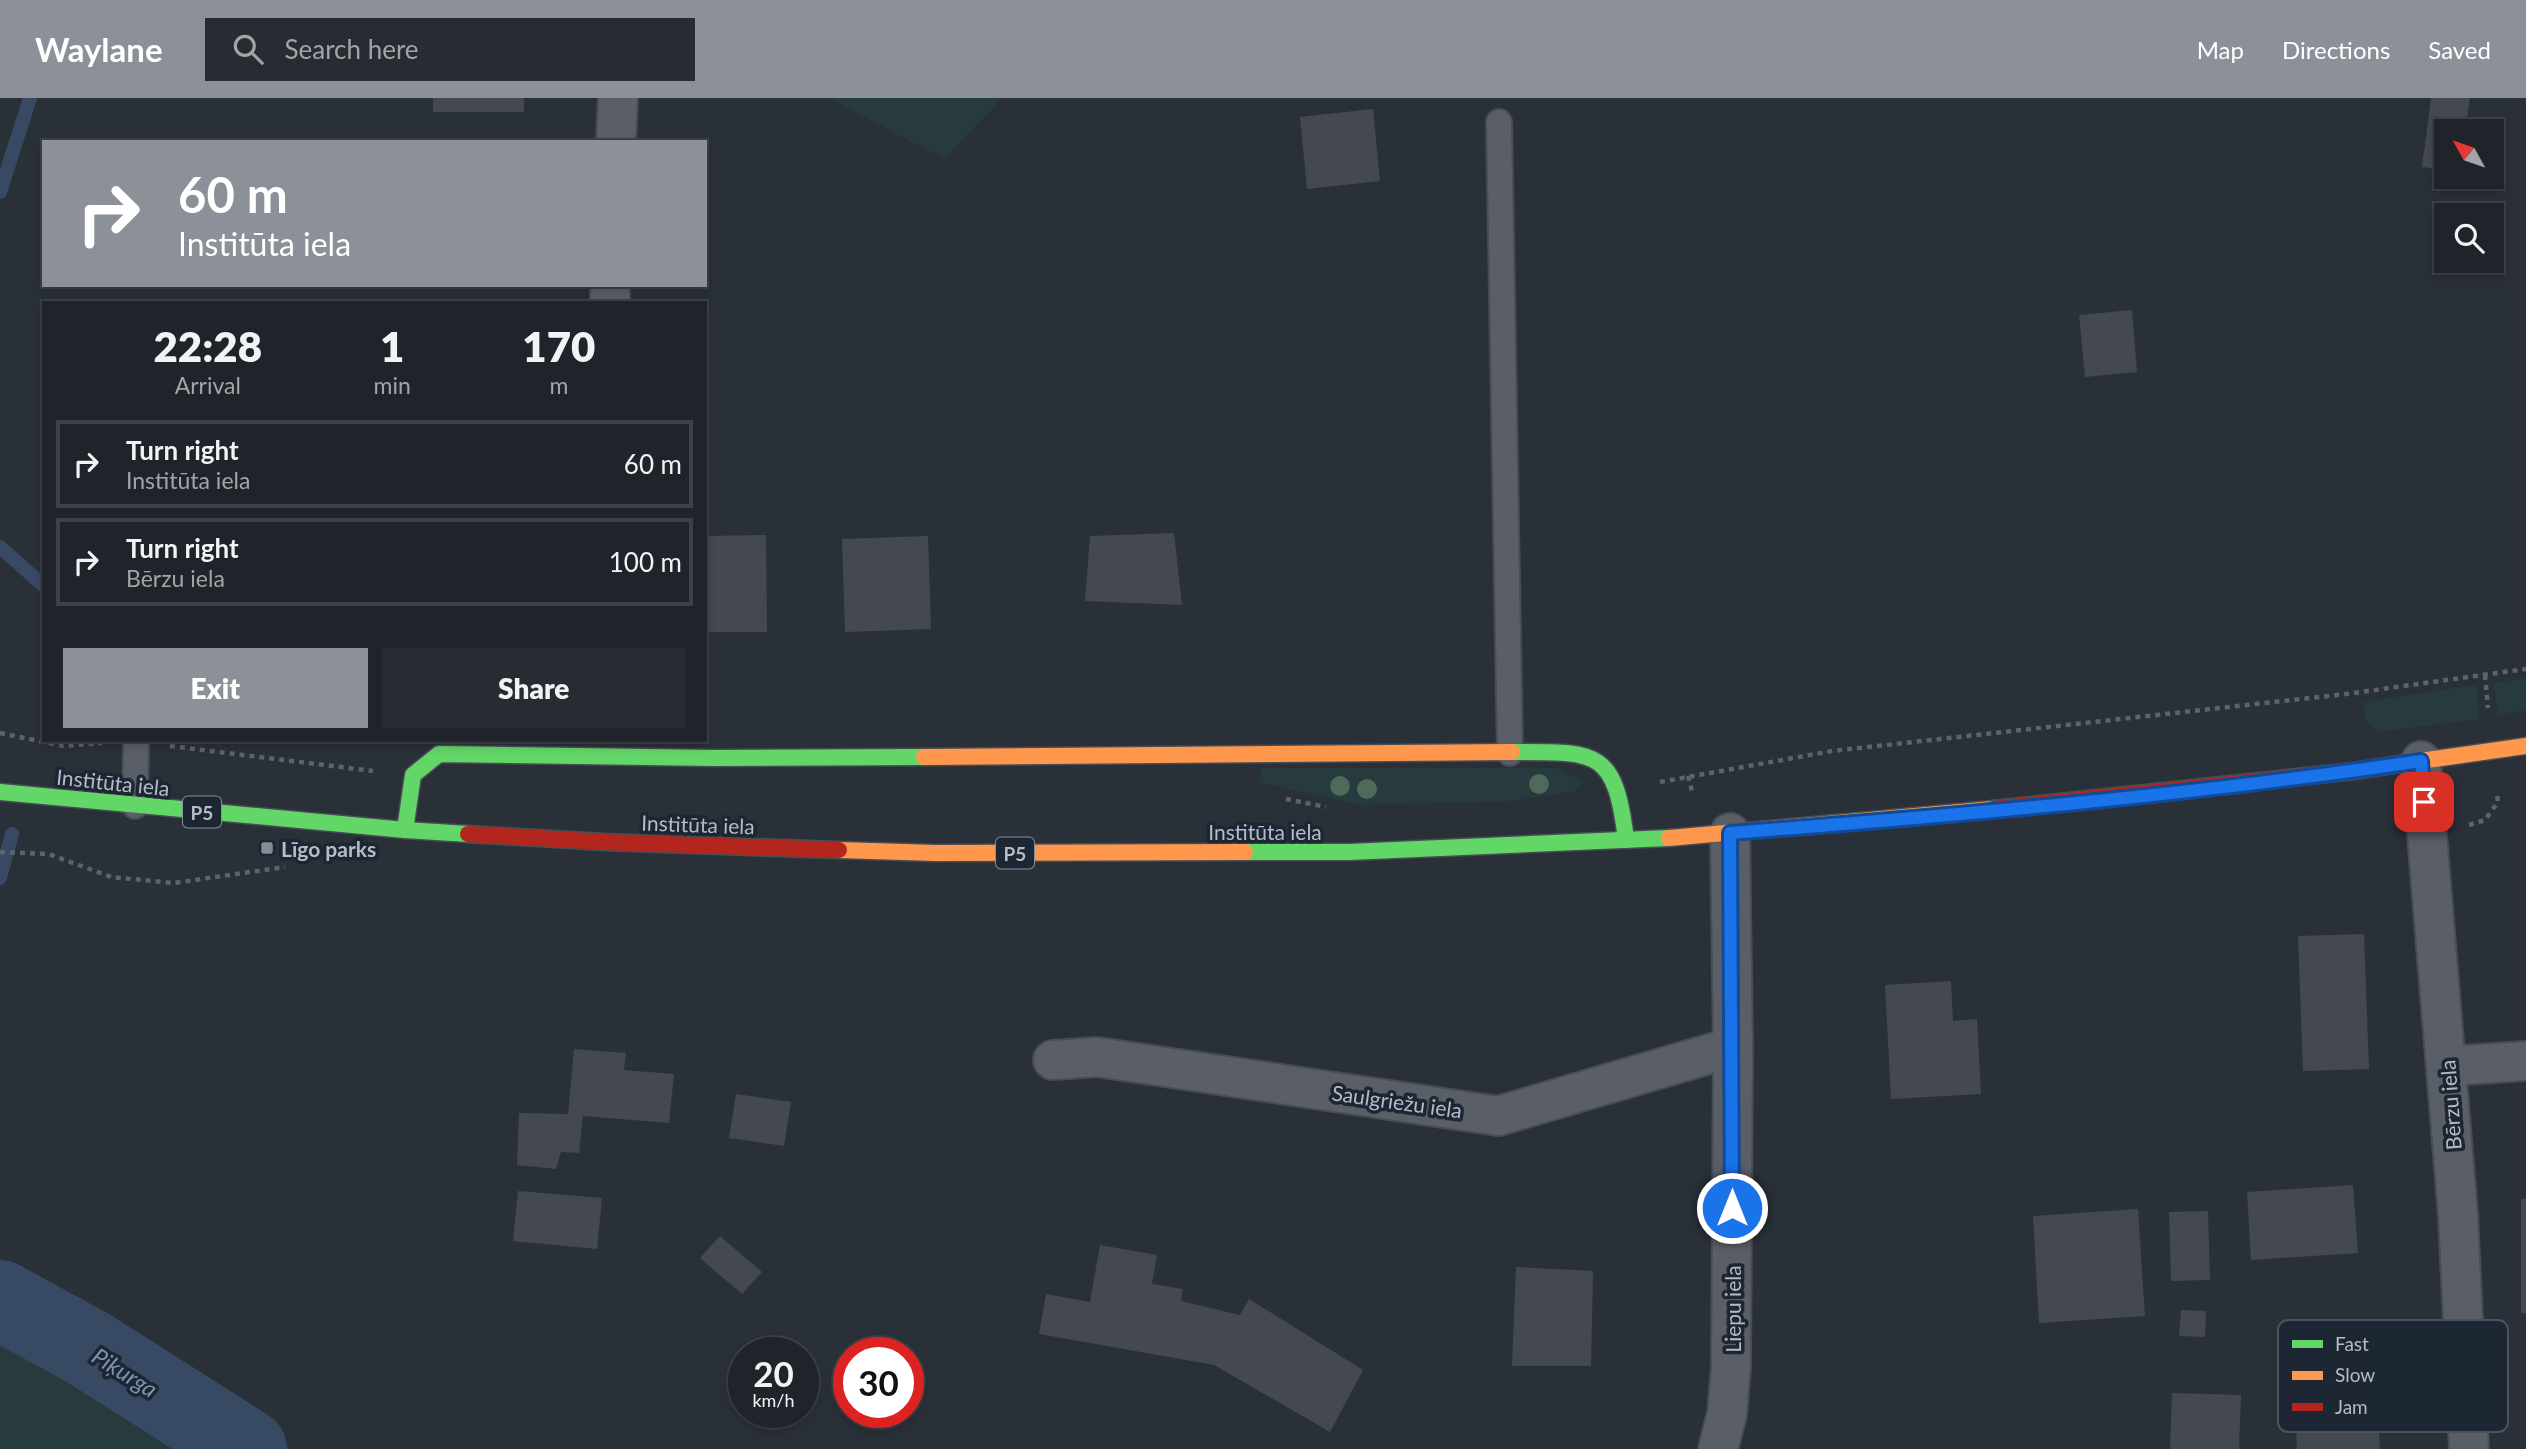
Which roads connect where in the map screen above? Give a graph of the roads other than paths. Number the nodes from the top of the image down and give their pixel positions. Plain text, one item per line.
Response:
1 (618, 98) edge
2 (1499, 122) dead end
3 (616, 140) edge
4 (136, 742) edge
5 (2526, 746) edge
6 (591, 749) edge
7 (1510, 753) junction
8 (2421, 761) junction
9 (0, 792) edge
10 (135, 806) junction
11 (405, 830) junction
12 (1730, 833) junction
13 (1626, 840) junction
14 (1733, 1047) junction
15 (1052, 1060) dead end
16 (2526, 1061) edge
17 (2448, 1066) junction
18 (2464, 1320) edge
19 (1718, 1449) edge

1 - 3 street
2 - 7 lane
4 - 10 lane
5 - 8 main road, Institūta iela / P5
6 - 7 main road
6 - 11 main road
7 - 13 main road
8 - 12 main road, Institūta iela / P5
8 - 17 street, Bērzu iela
9 - 10 main road, Institūta iela / P5
10 - 11 main road, Institūta iela / P5
11 - 13 main road, Institūta iela / P5
12 - 13 main road, Institūta iela / P5
12 - 14 street, Liepu iela
14 - 15 street, Saulgriežu iela
14 - 19 street, Liepu iela
16 - 17 street
17 - 18 street, Bērzu iela

